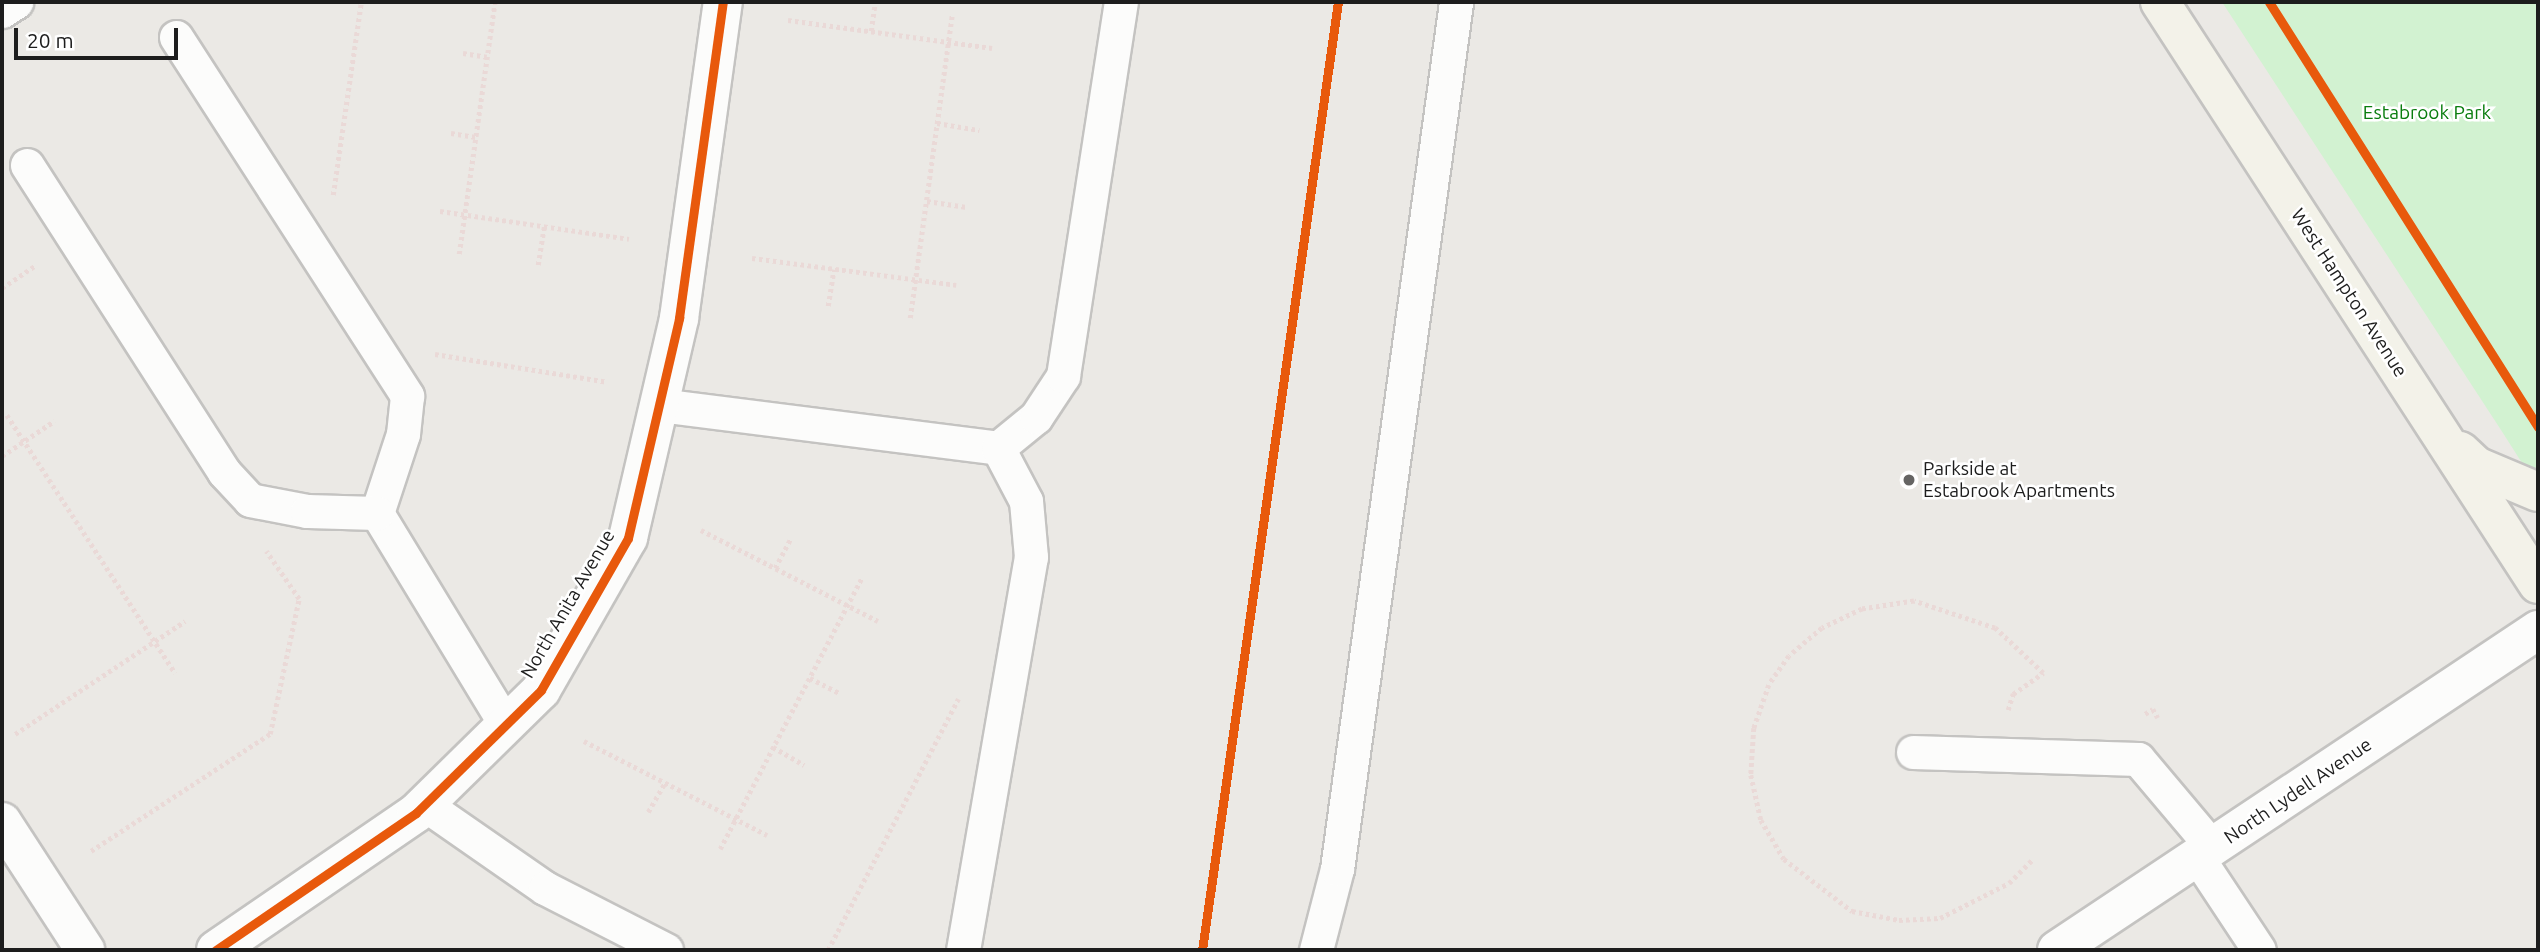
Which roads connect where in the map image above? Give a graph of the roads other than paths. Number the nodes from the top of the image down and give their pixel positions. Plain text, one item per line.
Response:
1 (16, 2) edge
2 (723, 2) edge
3 (1121, 2) edge
4 (1456, 2) edge
5 (2160, 2) edge
6 (2, 11) edge
7 (176, 37) dead end
8 (27, 165) dead end
9 (659, 405) junction
10 (2438, 430) junction
11 (999, 448) junction
12 (2538, 492) edge
13 (377, 513) junction
14 (2538, 584) edge
15 (2538, 630) edge
16 (506, 725) junction
17 (1913, 752) dead end
18 (424, 804) junction
19 (2, 822) edge
20 (2205, 853) junction
21 (85, 950) edge
22 (216, 950) edge
23 (666, 950) edge
24 (963, 950) edge
25 (1316, 950) edge
26 (2057, 950) edge
27 (2259, 950) edge

1 - 6 lane
2 - 9 street, North Anita Avenue
3 - 11 lane
4 - 25 lane
5 - 10 main road, West Hampton Avenue
7 - 13 lane
8 - 13 lane
9 - 11 lane
9 - 16 street, North Anita Avenue
10 - 12 main road
10 - 14 main road, West Hampton Avenue
11 - 24 lane
13 - 16 lane
15 - 20 street, North Lydell Avenue
16 - 18 street, North Anita Avenue
17 - 20 lane
18 - 22 street, North Anita Avenue
18 - 23 lane
19 - 21 street
20 - 26 street, North Lydell Avenue
20 - 27 lane

